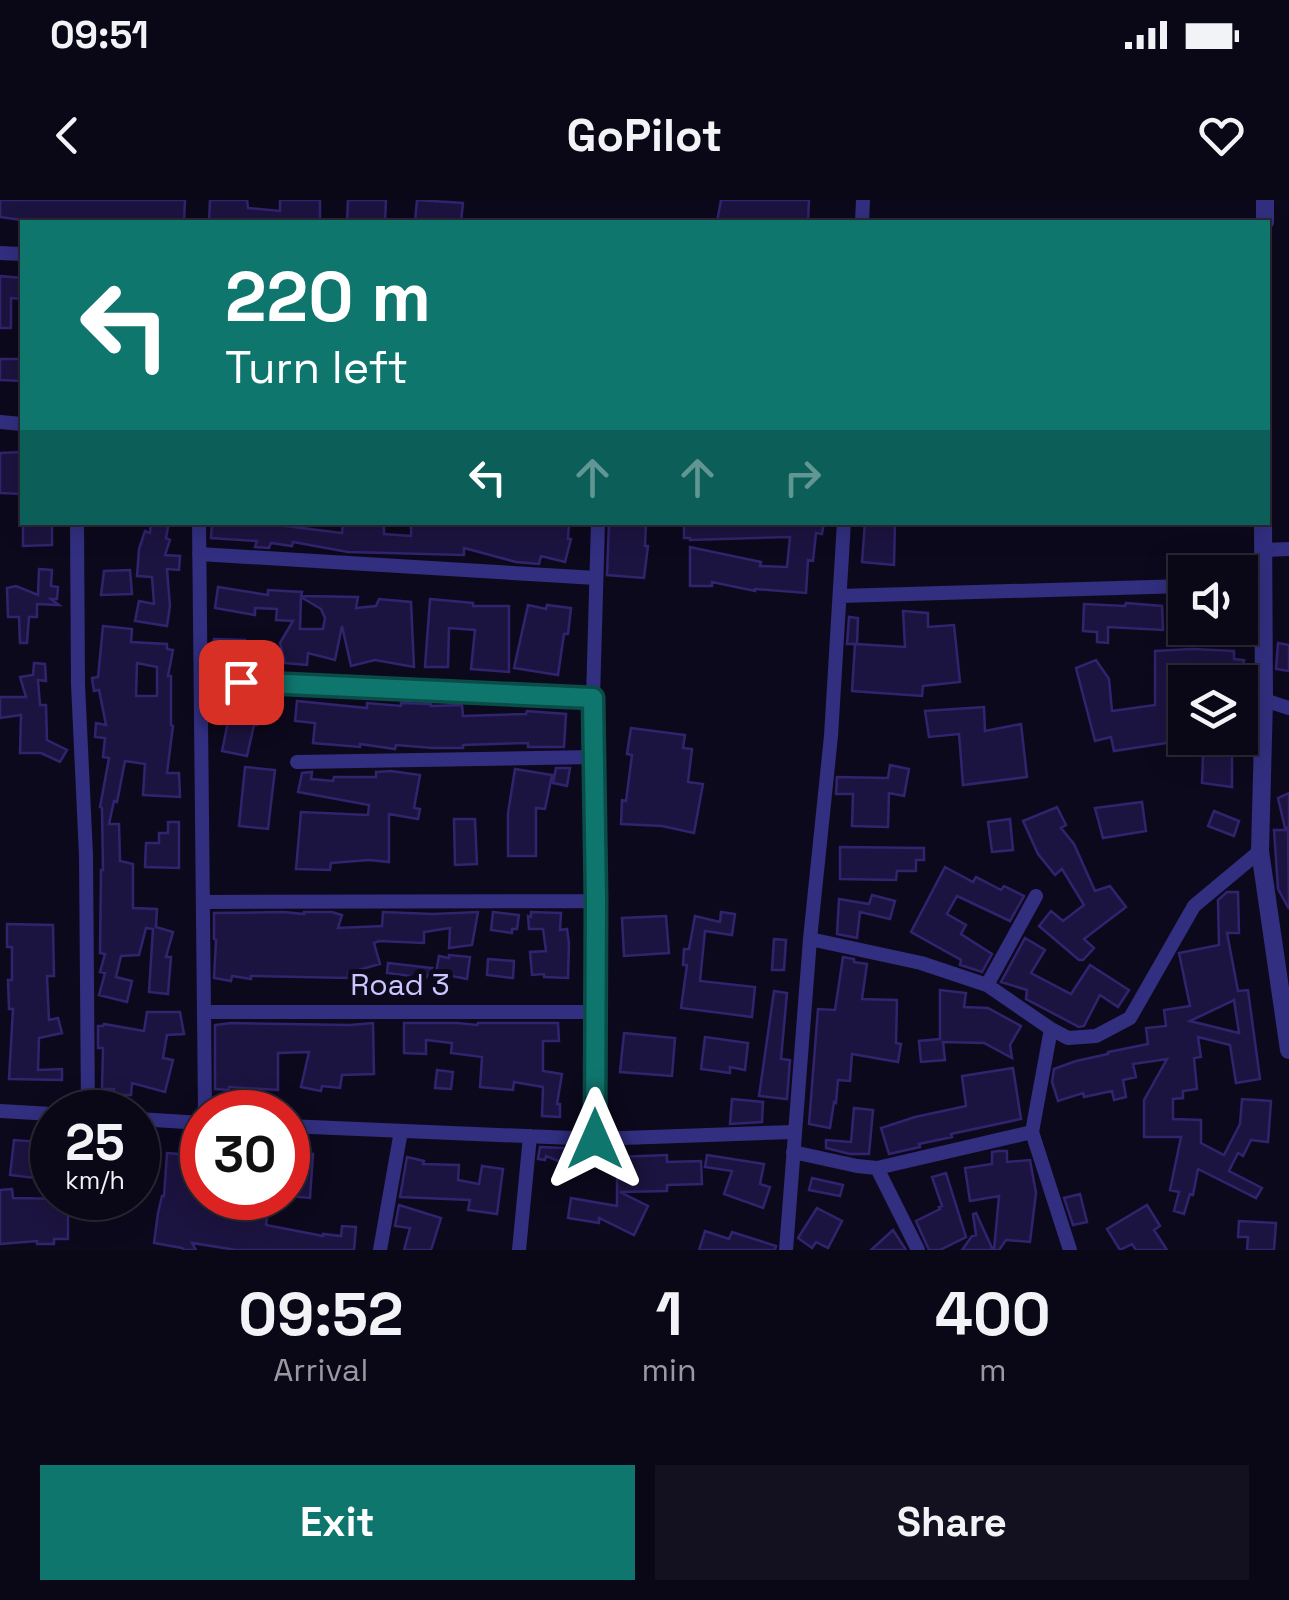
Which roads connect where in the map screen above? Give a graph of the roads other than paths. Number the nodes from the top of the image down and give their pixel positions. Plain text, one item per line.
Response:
1 (77, 525) edge
2 (199, 525) edge
3 (598, 525) edge
4 (844, 525) edge
5 (1263, 525) edge
6 (1289, 549) edge
7 (1263, 550) junction
8 (200, 554) junction
9 (596, 578) junction
10 (1258, 584) edge
11 (1264, 584) junction
12 (1168, 586) edge
13 (840, 596) junction
14 (202, 680) junction
15 (593, 698) junction
16 (1264, 700) junction
17 (1289, 708) edge
18 (594, 757) junction
19 (296, 762) dead end
20 (1260, 851) junction
21 (1036, 896) dead end
22 (596, 900) junction
23 (204, 902) junction
24 (810, 939) junction
25 (987, 985) junction
26 (204, 1012) junction
27 (596, 1012) junction
28 (1051, 1030) junction
29 (1289, 1050) edge
30 (88, 1090) edge
31 (205, 1090) edge
32 (0, 1111) edge
33 (30, 1113) edge
34 (310, 1127) edge
35 (401, 1131) junction
36 (793, 1132) junction
37 (1032, 1132) junction
38 (530, 1136) junction
39 (595, 1139) junction
40 (793, 1152) junction
41 (877, 1168) junction
42 (380, 1250) edge
43 (518, 1250) edge
44 (786, 1250) edge
45 (918, 1250) edge
46 (1070, 1250) edge

1 - 30 street
2 - 8 street
3 - 9 street
4 - 13 street
5 - 7 street
6 - 7 street
7 - 11 street
8 - 9 street
8 - 14 street
9 - 15 street
10 - 11 street
11 - 16 street
12 - 13 street
13 - 24 street
14 - 15 street
14 - 23 street
15 - 18 street
16 - 17 street
16 - 20 street
18 - 19 street
18 - 22 street
20 - 28 street
20 - 29 street
21 - 25 street
22 - 23 street
22 - 27 street
23 - 26 street
24 - 25 street
24 - 36 street
25 - 28 street
26 - 27 street, Road 3
26 - 31 street
27 - 39 street
28 - 37 street
32 - 33 street
34 - 35 street
35 - 38 street
35 - 42 street
36 - 39 street
36 - 40 street
37 - 41 street
37 - 46 street
38 - 39 street
38 - 43 street
40 - 41 street
40 - 44 street
41 - 45 street

